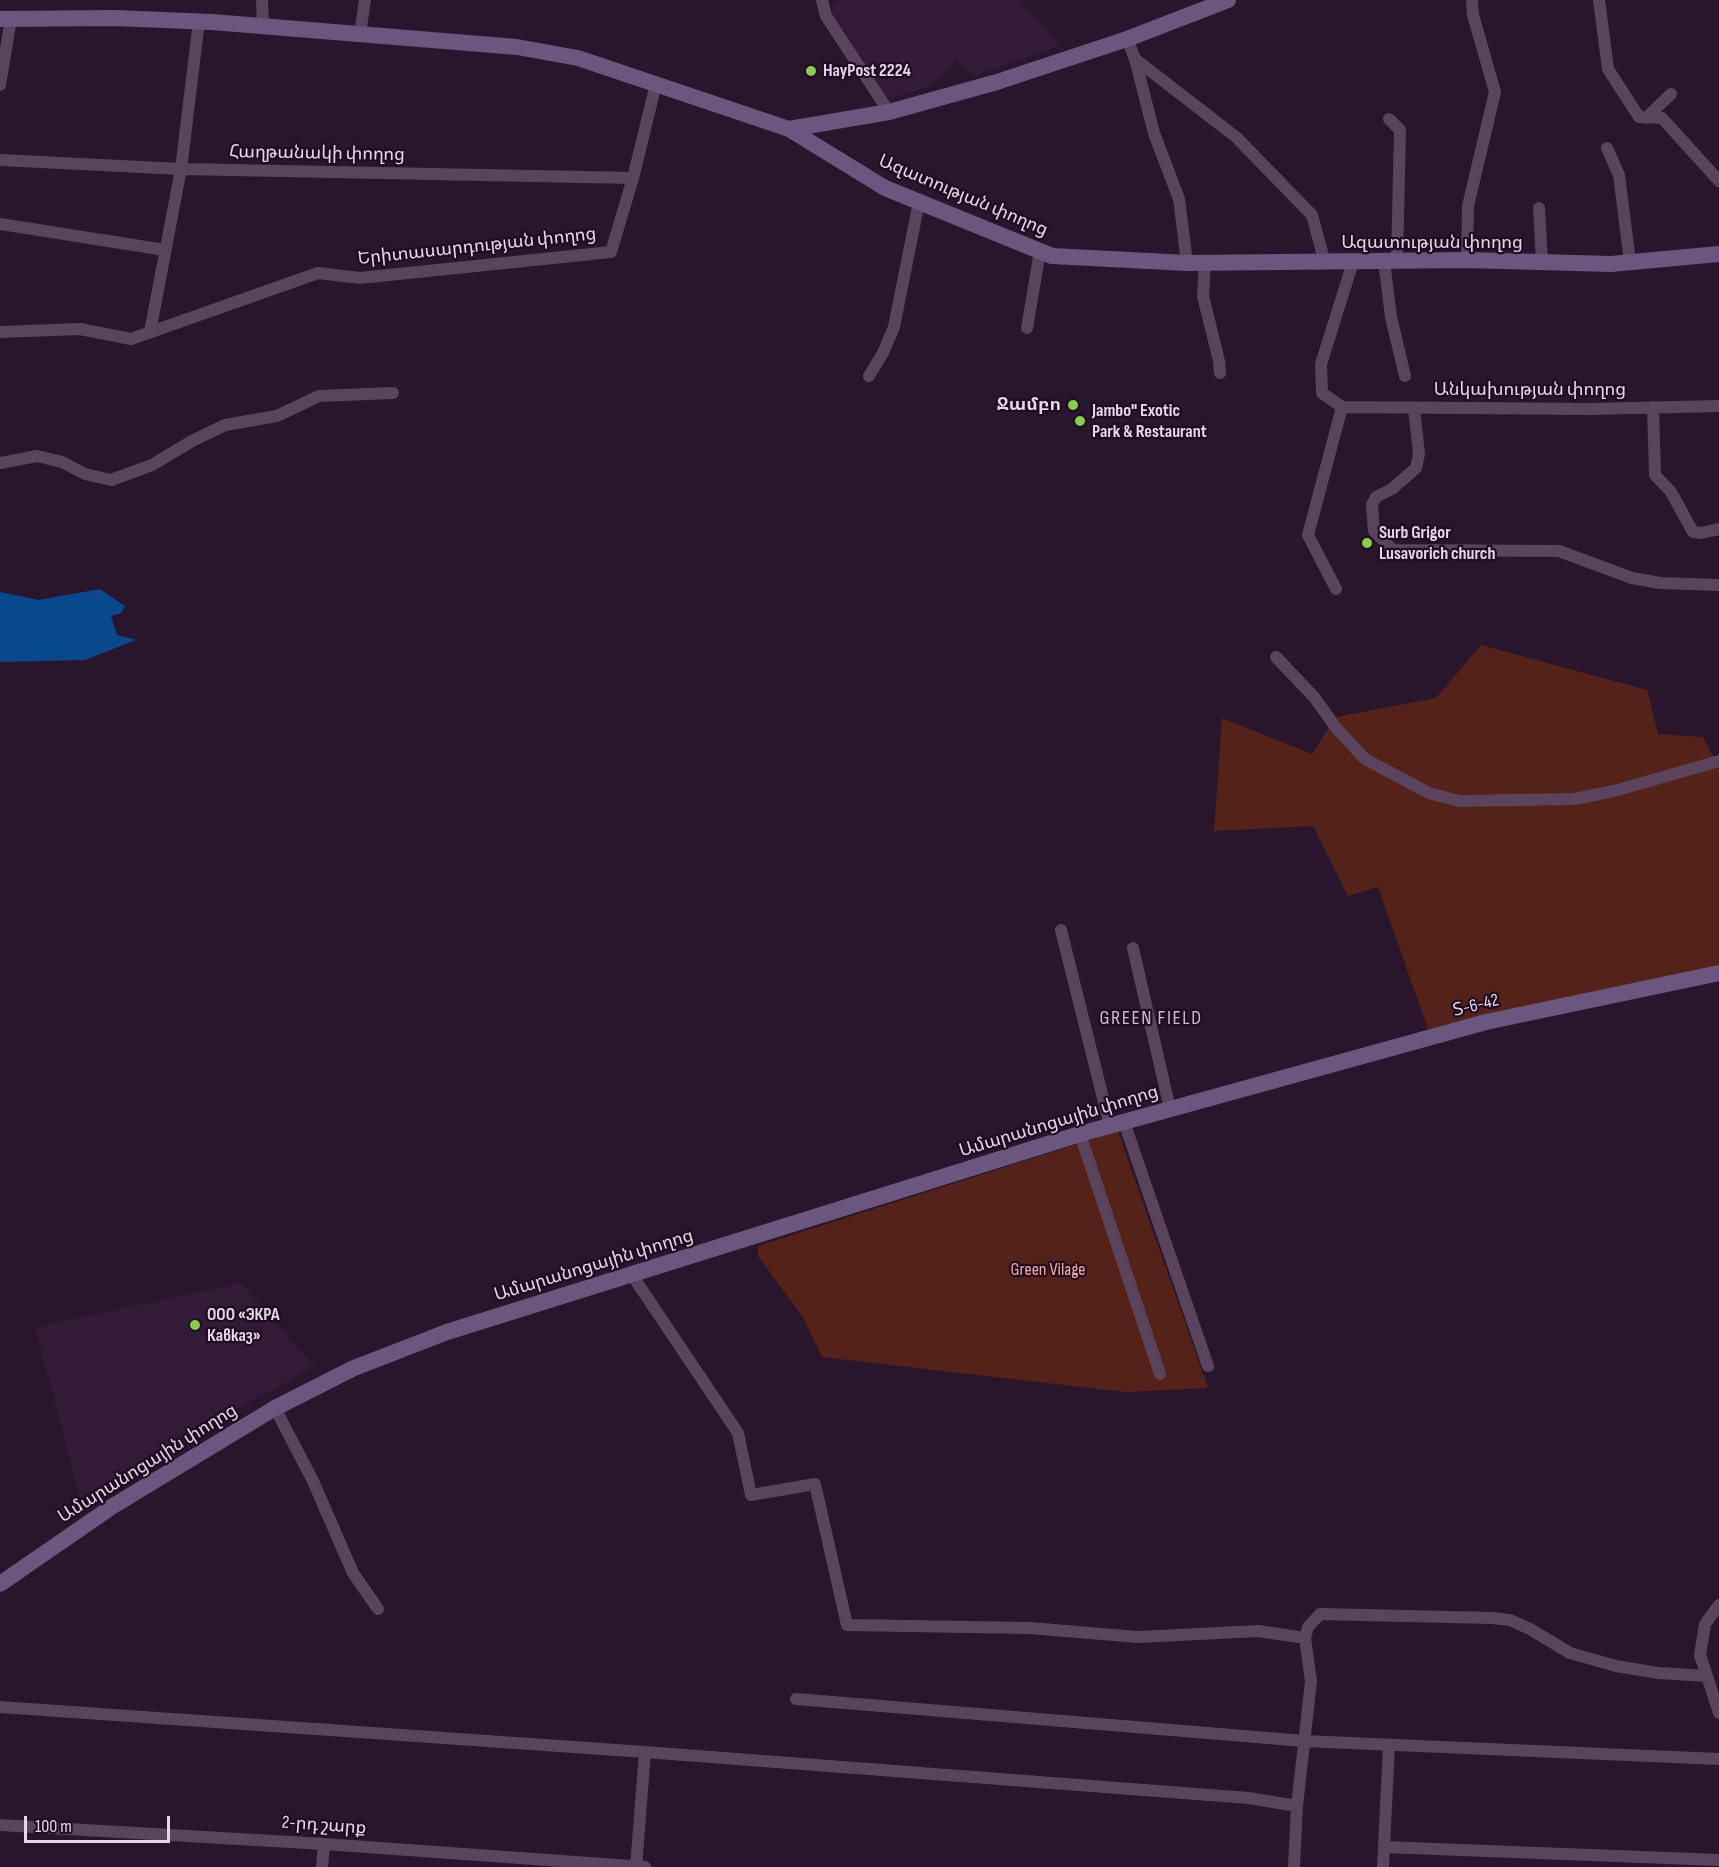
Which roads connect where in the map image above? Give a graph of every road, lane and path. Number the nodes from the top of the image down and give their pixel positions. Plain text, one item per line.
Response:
1 (262, 0) edge
2 (365, 0) edge
3 (822, 0) edge
4 (1228, 0) edge
5 (1472, 0) edge
6 (1599, 0) edge
7 (5, 19) edge
8 (199, 21) junction
9 (263, 26) junction
10 (360, 34) junction
11 (1127, 39) junction
12 (1136, 59) junction
13 (656, 84) junction
14 (0, 85) edge
15 (1671, 93) dead end
16 (889, 112) junction
17 (1646, 118) junction
18 (1389, 119) dead end
19 (789, 129) junction
20 (1607, 148) dead end
21 (0, 160) edge
22 (181, 169) junction
23 (633, 178) junction
24 (1719, 181) edge
25 (919, 202) junction
26 (1539, 208) dead end
27 (0, 224) edge
28 (165, 250) junction
29 (1040, 251) junction
30 (1719, 254) edge
31 (1467, 260) junction
32 (1390, 261) junction
33 (1353, 262) junction
34 (1542, 262) junction
35 (1630, 262) junction
36 (1187, 263) junction
37 (1204, 263) junction
38 (1325, 263) junction
39 (1027, 328) dead end
40 (0, 332) edge
41 (150, 332) junction
42 (1220, 373) dead end
43 (868, 376) dead end
44 (1405, 376) dead end
45 (393, 393) dead end
46 (1719, 406) edge
47 (1342, 407) junction
48 (1653, 407) junction
49 (1414, 408) junction
50 (0, 463) edge
51 (1719, 529) edge
52 (1719, 585) edge
53 (1336, 589) dead end
54 (1276, 657) dead end
55 (1719, 761) edge
56 (1061, 930) dead end
57 (1133, 948) dead end
58 (1719, 973) edge
59 (1246, 1088) joint
60 (1170, 1109) junction
61 (1117, 1124) junction
62 (1080, 1134) junction
63 (632, 1275) junction
64 (1208, 1366) dead end
65 (1160, 1374) dead end
66 (275, 1408) junction
67 (0, 1584) edge
68 (1719, 1605) edge
69 (378, 1609) dead end
70 (1305, 1638) junction
71 (1707, 1676) junction
72 (796, 1699) dead end
73 (0, 1707) edge
74 (1719, 1713) edge
75 (1304, 1741) junction
76 (1389, 1745) junction
77 (645, 1752) junction
78 (1719, 1759) edge
79 (1297, 1806) junction
80 (0, 1825) edge
81 (324, 1844) junction
82 (1384, 1847) junction
83 (1719, 1860) edge
84 (322, 1867) edge
85 (636, 1867) edge
86 (645, 1867) edge
87 (1294, 1867) edge
88 (1383, 1867) edge

1 - 9 street
2 - 10 street
3 - 16 street
4 - 11 street
5 - 31 street
6 - 17 street
7 - 8 street, Ազատության փողոց
7 - 14 street
8 - 9 street, Ազատության փողոց
8 - 22 street
9 - 10 street, Ազատության փողոց
10 - 13 street, Ազատության փողոց
11 - 12 street
11 - 16 street
12 - 36 street
12 - 38 street
13 - 19 street, Ազատության փողոց
13 - 23 street
15 - 17 street
16 - 19 street
17 - 24 street
18 - 32 street
19 - 25 street, Ազատության փողոց
20 - 35 street
21 - 22 street, Հաղթանակի փողոց
22 - 23 street, Հաղթանակի փողոց
22 - 28 street
23 - 41 street, Երիտասարդության փողոց
25 - 29 street, Ազատության փողոց
25 - 43 street
26 - 34 street
27 - 28 street
28 - 41 street
29 - 36 street, Ազատության փողոց
29 - 39 street
30 - 35 street, Ազատության փողոց
31 - 32 street, Ազատության փողոց
31 - 34 street, Ազատության փողոց
32 - 33 street, Ազատության փողոց
32 - 44 street
33 - 38 street, Ազատության փողոց
33 - 47 street
34 - 35 street, Ազատության փողոց
36 - 37 street, Ազատության փողոց
37 - 38 street, Ազատության փողոց
37 - 42 street
40 - 41 street, Երիտասարդության փողոց
45 - 50 street
46 - 48 street, Անկախության փողոց
47 - 49 street, Անկախության փողոց
47 - 53 street
48 - 49 street, Անկախության փողոց
48 - 51 street
49 - 52 street
54 - 55 street
56 - 61 street
57 - 60 street
58 - 59 street, Տ-6-42 / Տ-6-42
59 - 60 street, Ամարանոցային փողոց / Տ-6-42
60 - 61 street, Ամարանոցային փողոց / Տ-6-42
61 - 62 street, Ամարանոցային փողոց / Տ-6-42
61 - 64 street
62 - 63 street, Ամարանոցային փողոց / Տ-6-42
62 - 65 street
63 - 66 street, Ամարանոցային փողոց / Տ-6-42
63 - 70 street
66 - 67 street, Ամարանոցային փողոց / Տ-6-42
66 - 69 street
68 - 71 street
70 - 71 street
70 - 75 street
71 - 74 street
72 - 75 street
73 - 77 street
75 - 76 street
75 - 79 street
76 - 78 street
76 - 82 street
77 - 79 street
77 - 85 street
79 - 87 street
80 - 81 street, 2-րդ շարք
81 - 84 street
81 - 85 street, 2-րդ շարք
82 - 83 street
82 - 88 street
85 - 86 street, 2-րդ շարք

